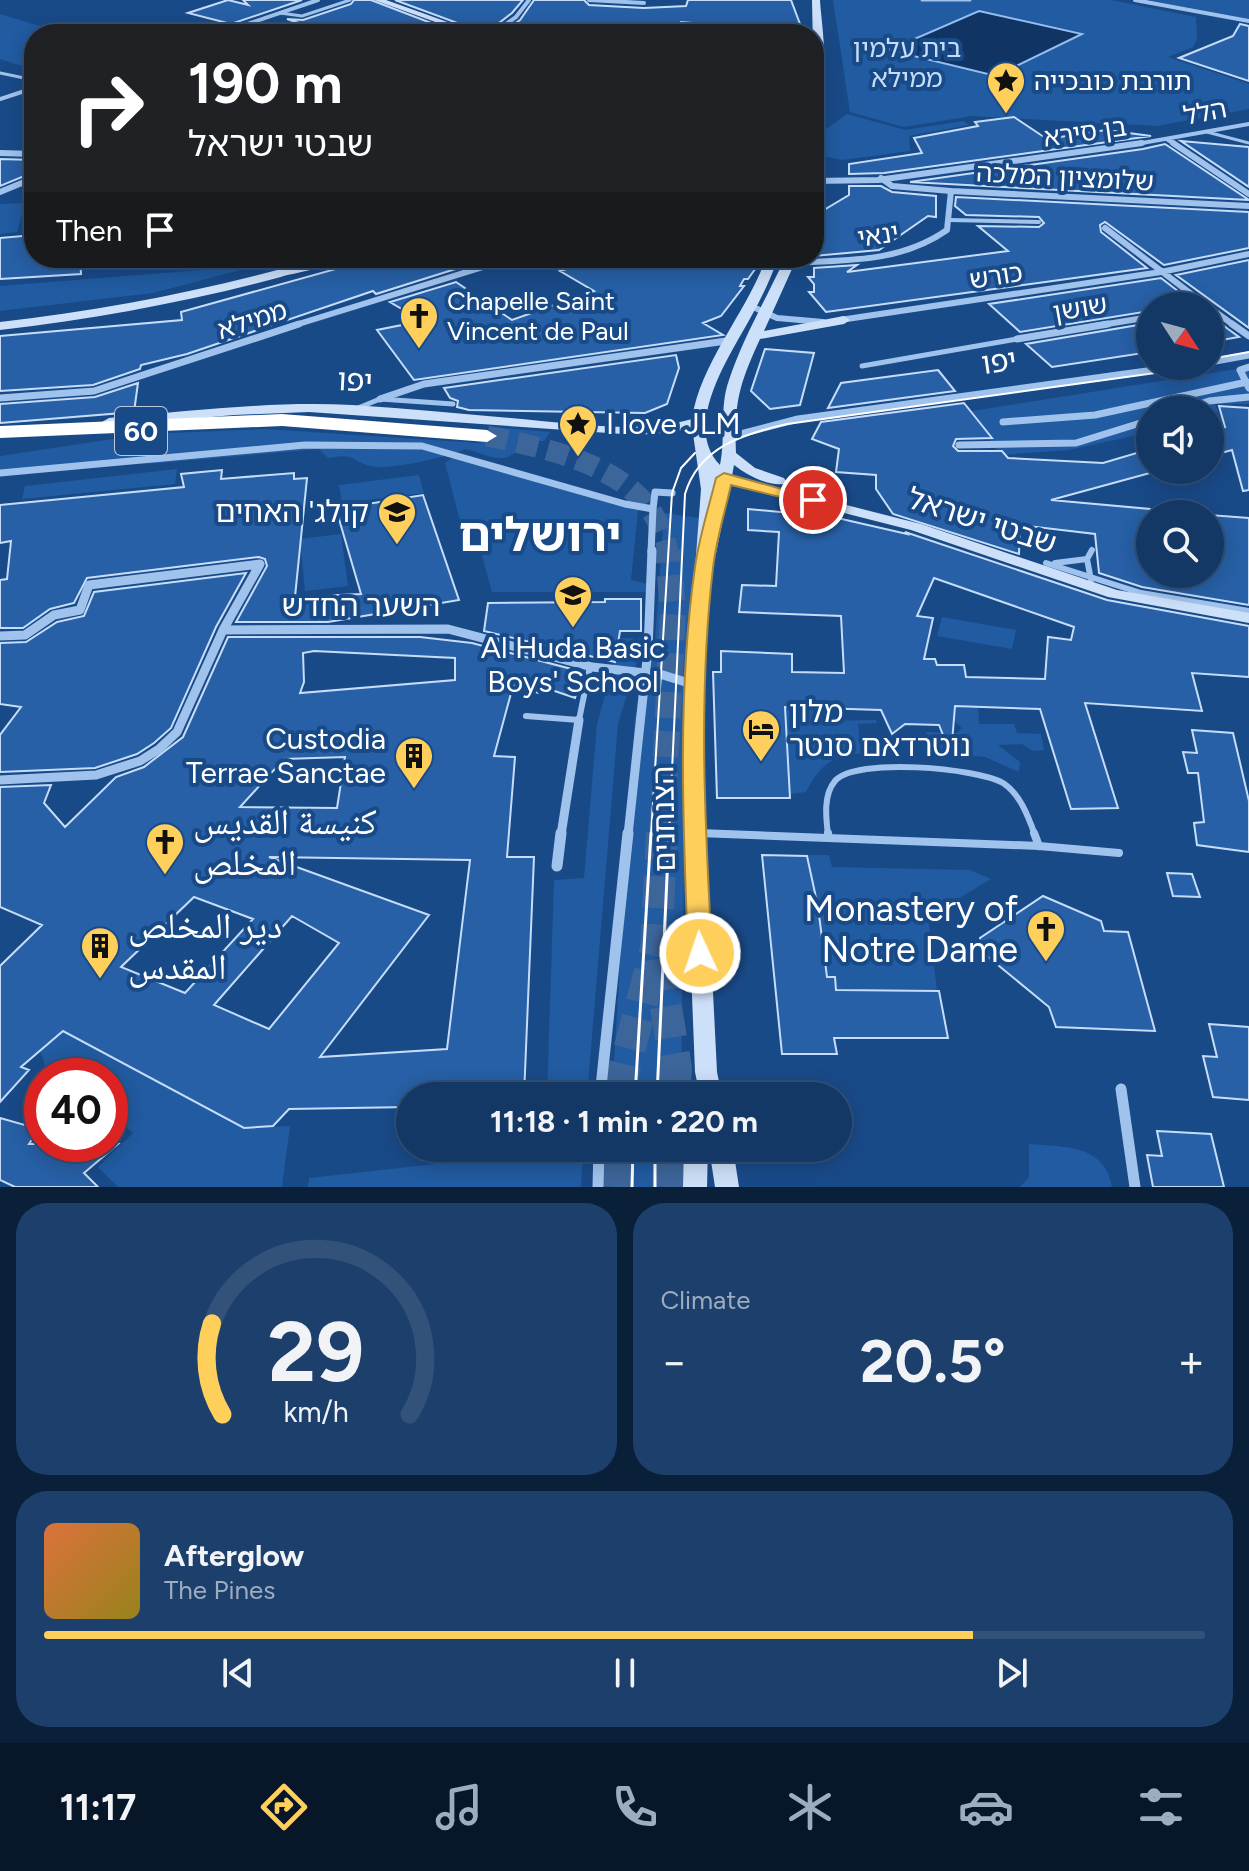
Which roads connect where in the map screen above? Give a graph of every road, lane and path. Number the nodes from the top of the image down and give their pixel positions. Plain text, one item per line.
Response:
1 (320, 0) edge
2 (350, 0) edge
3 (378, 0) edge
4 (529, 0) edge
5 (589, 0) edge
6 (816, 0) edge
7 (922, 0) edge
8 (970, 0) edge
9 (1135, 0) edge
10 (644, 3) dead end
11 (333, 4) junction
12 (280, 13) junction
13 (1249, 21) edge
14 (248, 24) edge
15 (448, 24) edge
16 (506, 24) edge
17 (817, 24) edge
18 (0, 73) edge
19 (24, 78) edge
20 (24, 91) edge
21 (0, 99) edge
22 (1249, 124) edge
23 (1207, 132) junction
24 (1168, 140) junction
25 (1249, 143) edge
26 (0, 153) edge
27 (24, 154) edge
28 (881, 178) junction
29 (824, 181) edge
30 (24, 182) edge
31 (951, 191) junction
32 (0, 192) edge
33 (1249, 192) edge
34 (1249, 206) edge
35 (950, 220) junction
36 (1039, 222) dead end
37 (1105, 228) dead end
38 (1249, 254) edge
39 (824, 263) edge
40 (261, 268) edge
41 (298, 268) edge
42 (480, 268) edge
43 (768, 268) edge
44 (786, 268) edge
45 (1161, 272) junction
46 (1188, 292) edge
47 (751, 306) junction
48 (765, 314) junction
49 (0, 315) edge
50 (1224, 318) edge
51 (1136, 319) edge
52 (844, 320) junction
53 (0, 326) edge
54 (1249, 336) edge
55 (753, 337) junction
56 (1017, 339) joint
57 (734, 340) junction
58 (1249, 355) edge
59 (1224, 359) edge
60 (862, 366) dead end
61 (1249, 367) edge
62 (1136, 372) edge
63 (1248, 385) edge
64 (1249, 397) edge
65 (0, 398) edge
66 (380, 399) junction
67 (1224, 400) edge
68 (453, 404) dead end
69 (354, 410) junction
70 (699, 421) junction
71 (1003, 422) dead end
72 (1136, 424) edge
73 (2, 435) edge
74 (487, 436) tunnel mouth
75 (729, 437) junction
76 (959, 445) dead end
77 (729, 454) junction
78 (705, 458) junction
79 (0, 473) edge
80 (724, 478) junction
81 (672, 493) dead end
82 (653, 509) junction
83 (1092, 550) dead end
84 (1087, 559) junction
85 (1046, 563) junction
86 (704, 566) junction
87 (1093, 583) junction
88 (1249, 611) edge
89 (1249, 618) edge
90 (223, 630) junction
91 (0, 636) edge
92 (590, 666) junction
93 (646, 672) junction
94 (696, 685) junction
95 (526, 716) dead end
96 (579, 720) junction
97 (0, 780) edge
98 (694, 833) junction
99 (829, 838) junction
100 (1039, 846) junction
101 (1119, 853) dead end
102 (557, 866) dead end
103 (706, 1072) junction
104 (602, 1082) edge
105 (704, 1082) edge
106 (708, 1082) edge
107 (1121, 1089) dead end
108 (599, 1162) edge
109 (696, 1162) edge
110 (723, 1162) edge
111 (598, 1187) edge
112 (695, 1187) edge
113 (727, 1187) edge
114 (1135, 1187) edge

1 - 11 lane
1 - 12 street
2 - 11 lane
3 - 15 street
4 - 16 street
5 - 10 street
6 - 17 street
7 - 8 lane
9 - 13 street
11 - 12 lane
12 - 14 street
18 - 19 lane
20 - 21 street
22 - 23 street, הלל
23 - 24 street, הלל
23 - 25 lane
24 - 28 street, בן סירא
24 - 33 street, בן סירא
26 - 27 street
28 - 29 street, בן סירא
28 - 31 street, שלומציון המלכה
30 - 32 street
31 - 34 street, שלומציון המלכה
31 - 35 street
35 - 36 lane
35 - 39 street, ינאי
37 - 45 street
38 - 45 street, כורש
40 - 49 street
41 - 53 street
42 - 65 street, ממילא
43 - 47 street
44 - 48 street, הצנחנים
45 - 46 street
45 - 52 street, כורש
47 - 48 street, כורש
47 - 57 street
48 - 52 street, כורש
48 - 55 street, הצנחנים
50 - 54 street
51 - 56 street, שושן
52 - 55 street
55 - 75 street, הצנחנים
56 - 60 lane
57 - 66 street
57 - 70 street
58 - 59 street
61 - 63 street
62 - 75 street, יפו
63 - 71 street
64 - 67 street
66 - 68 lane
66 - 69 lane
69 - 70 street, יפו
69 - 73 street, יפו
70 - 78 street, הצנחנים
72 - 76 street
73 - 74 highway, יפו / 60
75 - 77 street, הצנחנים
77 - 80 street, הצנחנים
77 - 85 street, שבטי ישראל
78 - 80 street
78 - 86 street, הצנחנים
79 - 82 street
80 - 86 street, הצנחנים
80 - 87 street, שבטי ישראל
81 - 82 street
82 - 93 street
83 - 84 lane
84 - 85 lane
84 - 87 lane
85 - 87 lane, שבטי ישראל
86 - 94 street, הצנחנים
87 - 88 lane, שבטי ישראל
87 - 89 street, שבטי ישראל
90 - 91 street
90 - 92 street, השער החדש
90 - 97 street
92 - 93 street, השער החדש
92 - 96 lane
93 - 94 street, השער החדש
93 - 104 street
94 - 98 street, הצנחנים
95 - 96 lane
96 - 102 street
98 - 99 lane
98 - 103 street, הצנחנים
99 - 100 lane
99 - 100 lane
100 - 101 lane
103 - 105 street, הצנחנים
103 - 106 street, הצנחנים
107 - 114 street
108 - 111 street
109 - 112 street
110 - 113 street

